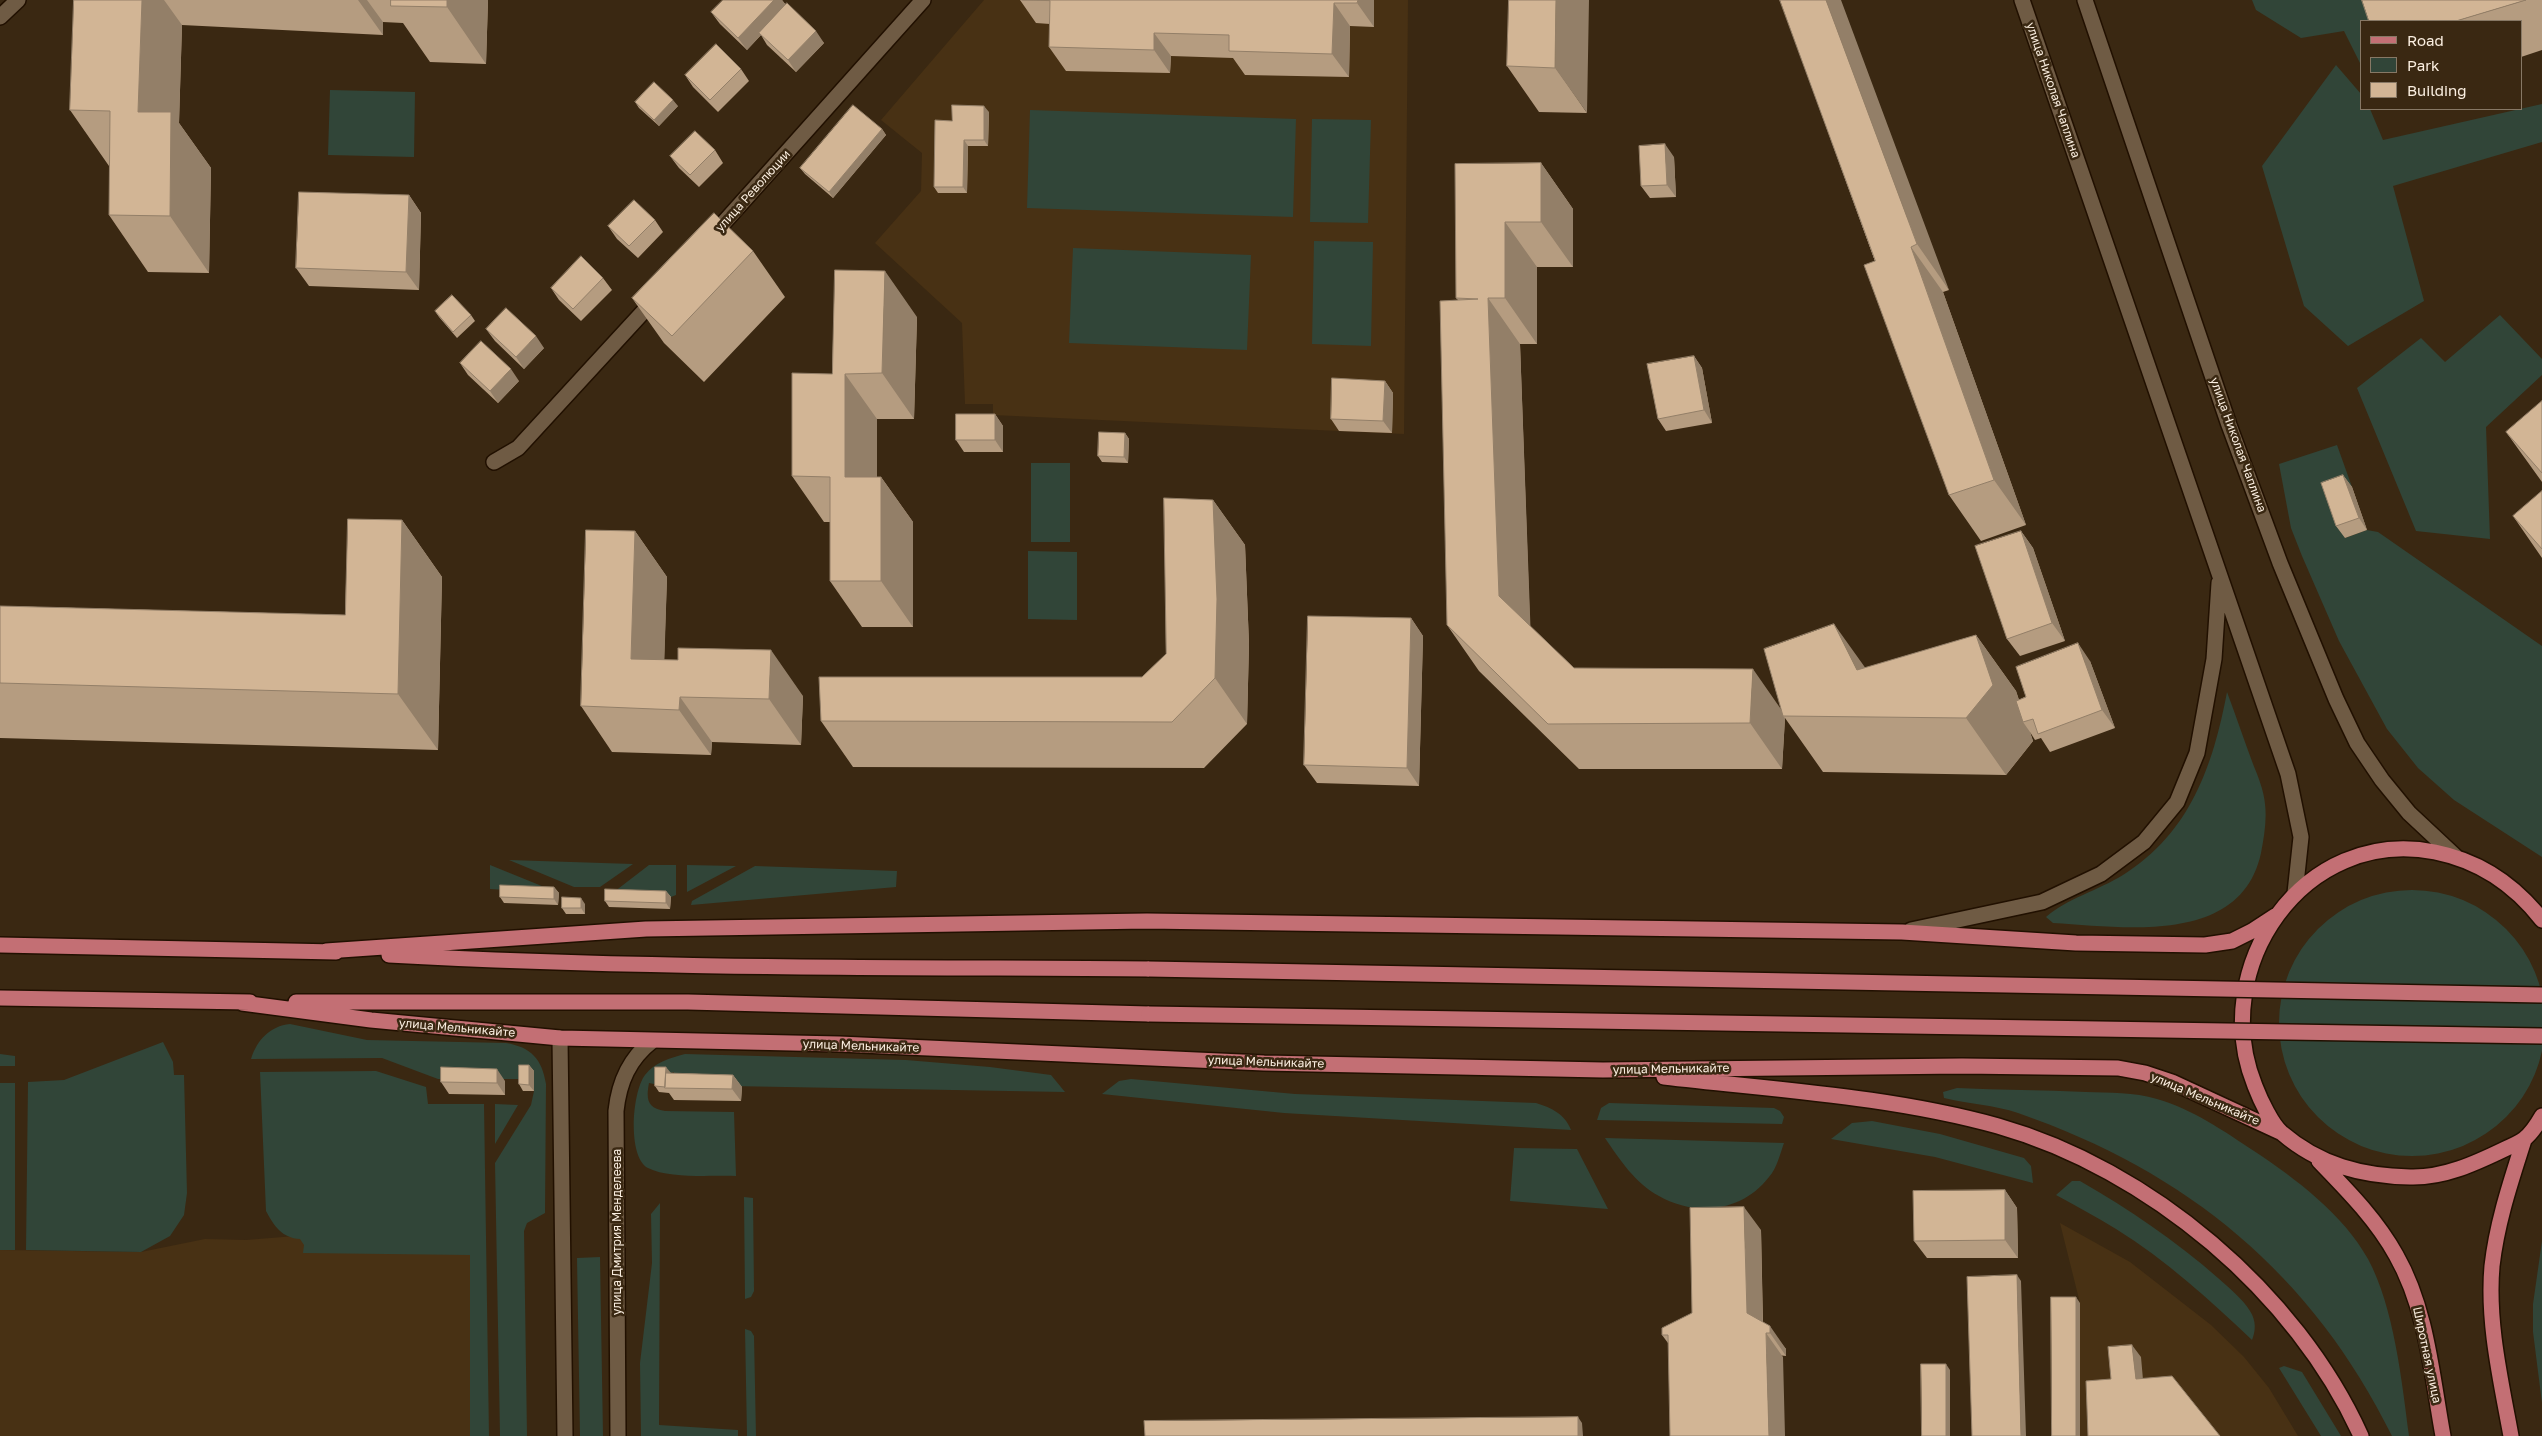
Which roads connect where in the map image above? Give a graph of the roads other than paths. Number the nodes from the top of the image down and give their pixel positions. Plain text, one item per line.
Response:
1 (18, 0) edge
2 (923, 0) edge
3 (2022, 0) edge
4 (2085, 0) edge
5 (0, 18) edge
6 (704, 245) edge
7 (664, 289) edge
8 (494, 462) dead end
9 (2220, 576) junction
10 (2455, 856) junction
11 (2503, 879) junction
12 (2295, 893) junction
13 (2542, 904) edge
14 (2275, 916) junction
15 (2542, 920) edge
16 (1902, 932) junction
17 (0, 945) edge
18 (326, 951) junction
19 (2542, 995) edge
20 (0, 998) edge
21 (242, 1002) junction
22 (2542, 1036) edge
23 (560, 1038) junction
24 (652, 1041) junction
25 (1603, 1070) junction
26 (2542, 1118) edge
27 (2280, 1132) junction
28 (2524, 1140) junction
29 (2316, 1158) junction
30 (565, 1436) edge
31 (618, 1436) edge
32 (2361, 1436) edge
33 (2443, 1436) edge
34 (2511, 1436) edge

1 - 5 street
2 - 6 street, улица Революции
3 - 9 street, улица Николая Чаплина
4 - 10 street, улица Николая Чаплина
7 - 8 street
9 - 12 street, улица Николая Чаплина
9 - 16 street
10 - 11 main road
10 - 12 main road
11 - 13 main road
11 - 15 main road
12 - 14 main road
14 - 16 main road
14 - 27 main road
16 - 18 main road
17 - 18 main road
18 - 19 main road, bridge
20 - 21 main road, улица Мельникайте
21 - 22 main road, улица Мельникайте, bridge
21 - 23 main road, улица Мельникайте
23 - 24 main road, улица Мельникайте
23 - 30 street
24 - 25 main road, улица Мельникайте
24 - 31 street, улица Дмитрия Менделеева
25 - 27 main road, улица Мельникайте
25 - 32 main road
26 - 28 main road
27 - 29 main road
28 - 29 main road
28 - 34 main road
29 - 33 main road, Широтная улица

